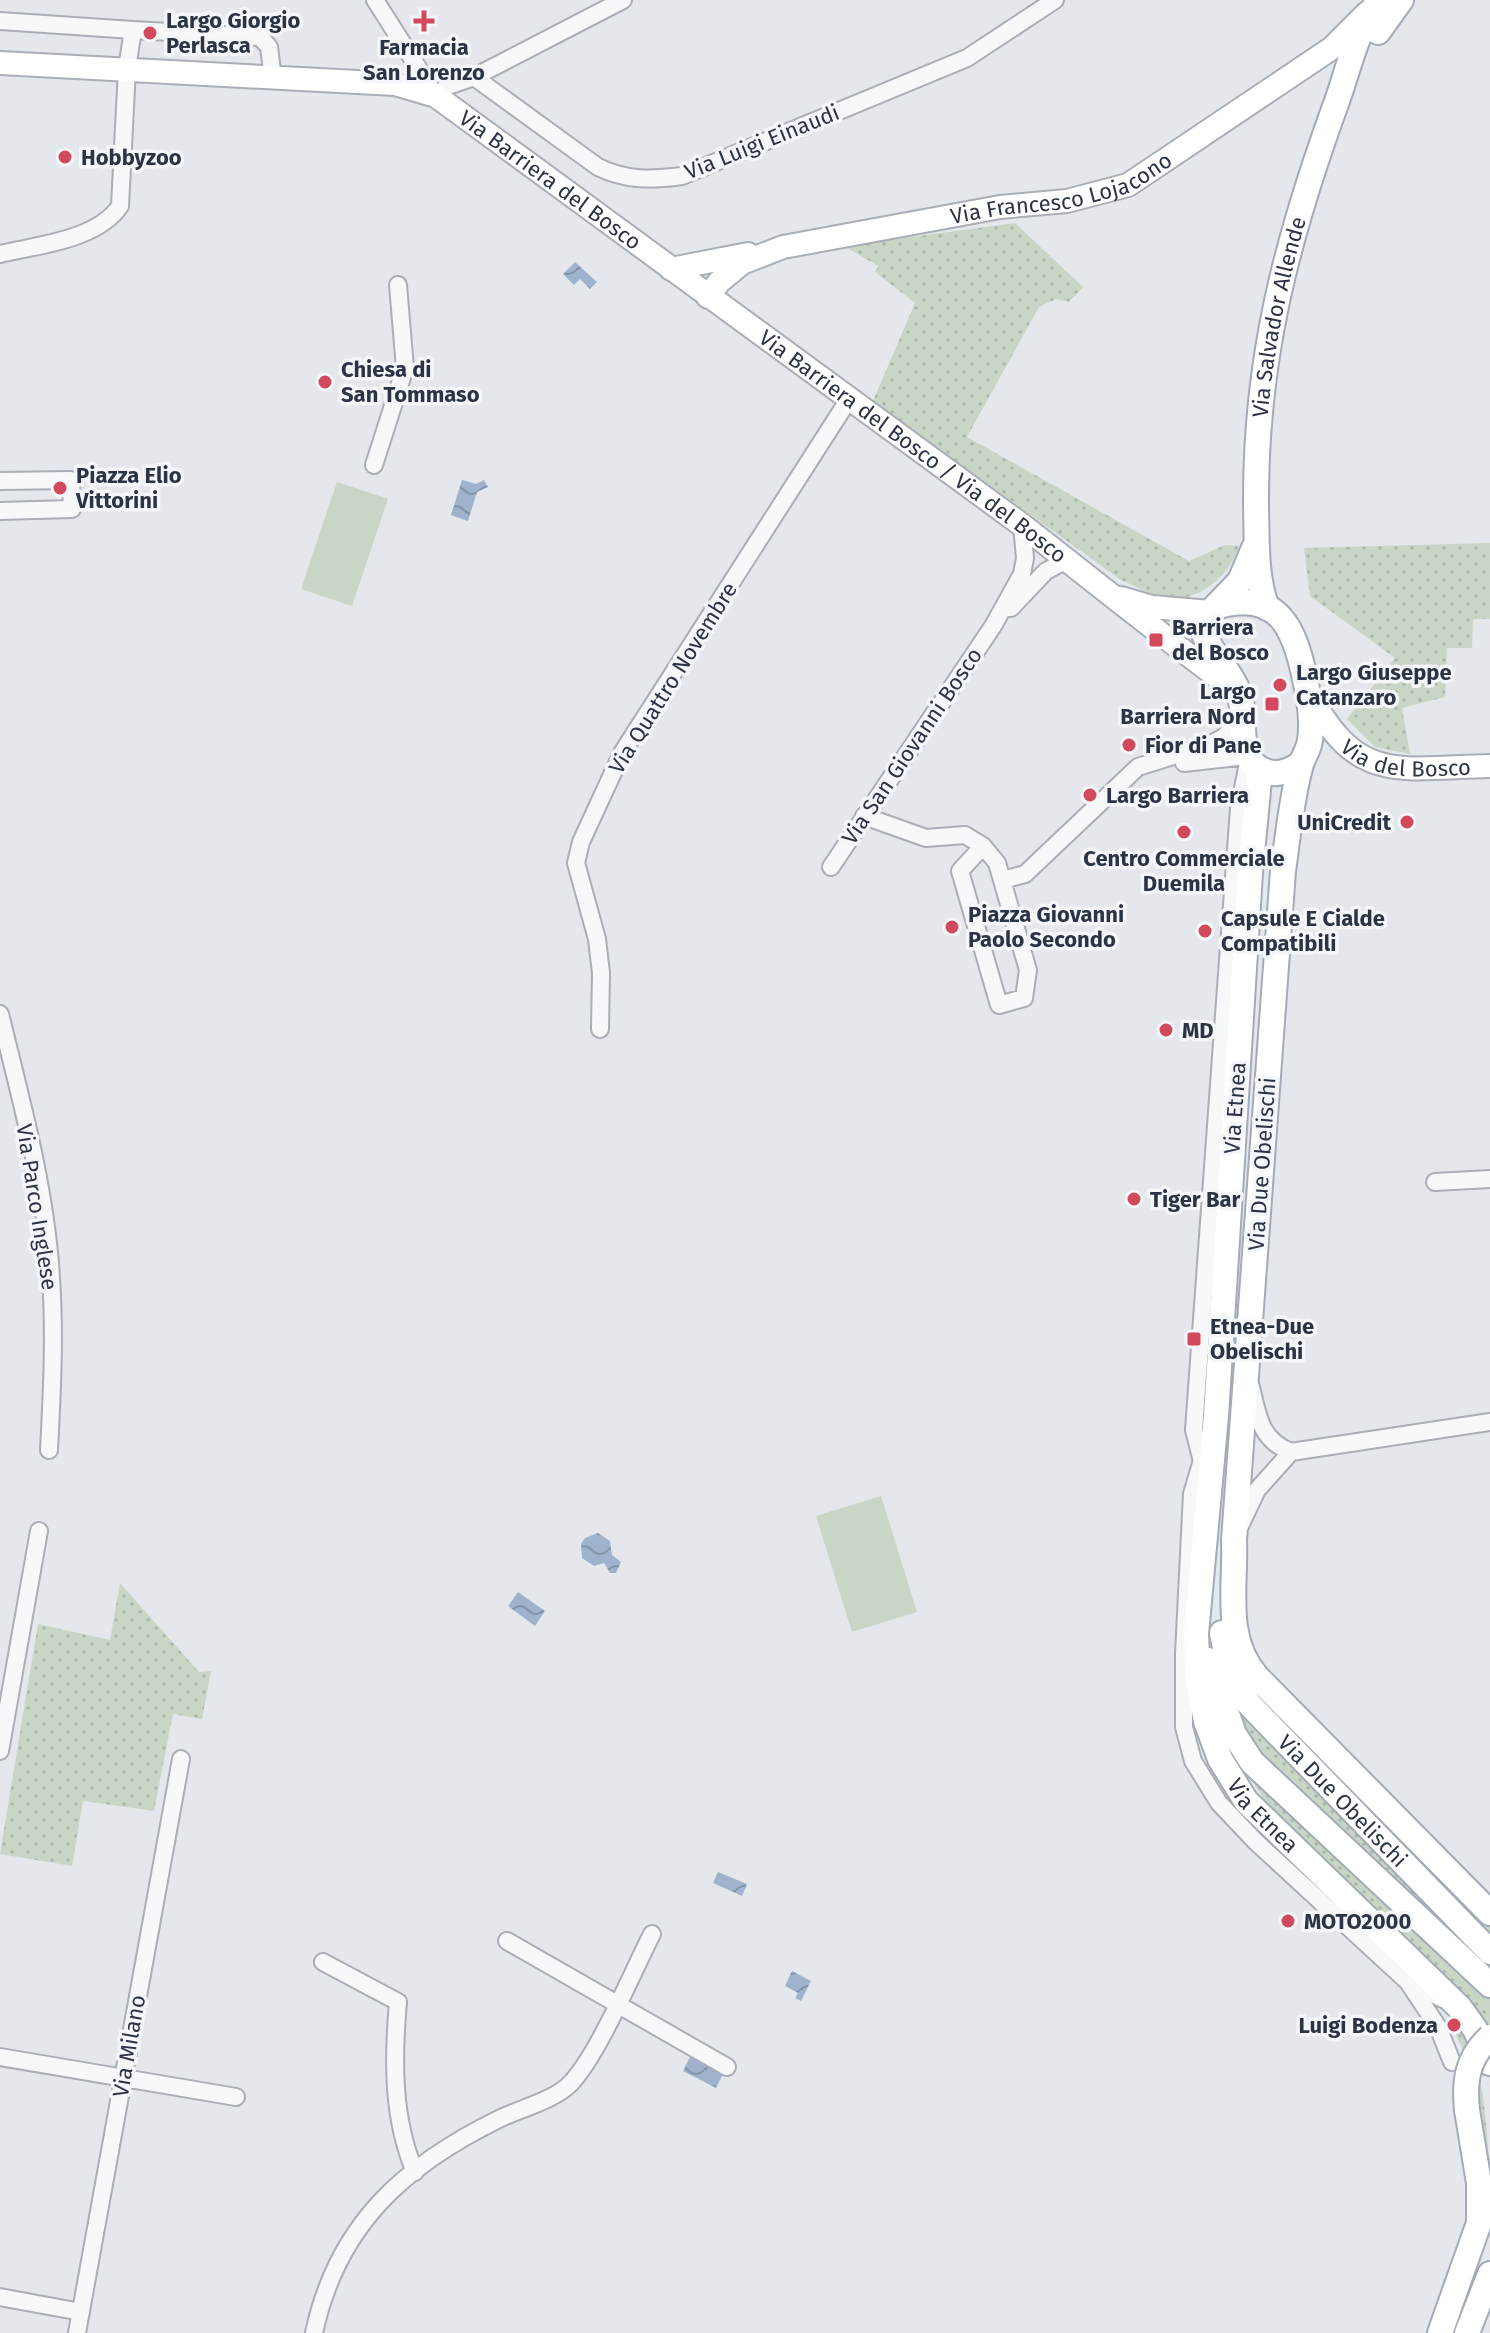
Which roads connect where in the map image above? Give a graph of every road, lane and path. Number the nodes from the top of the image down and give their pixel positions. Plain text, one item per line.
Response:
1 (375, 0) edge
2 (623, 0) edge
3 (1055, 0) edge
4 (1401, 0) edge
5 (1377, 4) edge
6 (0, 21) edge
7 (133, 30) junction
8 (0, 63) edge
9 (127, 68) junction
10 (474, 77) junction
11 (273, 78) junction
12 (436, 96) junction
13 (1338, 100) junction
14 (783, 247) junction
15 (0, 254) edge
16 (671, 269) junction
17 (398, 285) dead end
18 (708, 297) junction
19 (849, 399) junction
20 (374, 465) dead end
21 (0, 481) edge
22 (0, 511) edge
23 (1022, 525) junction
24 (1257, 540) junction
25 (1067, 560) junction
26 (1117, 596) junction
27 (1267, 608) junction
28 (1215, 609) junction
29 (993, 626) junction
30 (1307, 690) junction
31 (1239, 692) junction
32 (1243, 718) junction
33 (1252, 761) junction
34 (1490, 766) edge
35 (1298, 776) junction
36 (1102, 803) junction
37 (864, 816) junction
38 (983, 846) junction
39 (831, 867) dead end
40 (1003, 880) junction
41 (0, 1014) edge
42 (600, 1029) dead end
43 (5, 1059) edge
44 (1490, 1179) edge
45 (1435, 1182) dead end
46 (1216, 1250) junction
47 (1246, 1370) junction
48 (1216, 1416) junction
49 (1490, 1422) edge
50 (49, 1450) dead end
51 (1291, 1452) junction
52 (1202, 1461) junction
53 (1210, 1494) junction
54 (39, 1531) dead end
55 (1234, 1540) junction
56 (5, 1697) edge
57 (0, 1751) edge
58 (181, 1759) dead end
59 (1490, 1913) edge
60 (652, 1934) dead end
61 (507, 1941) dead end
62 (1490, 1952) edge
63 (323, 1962) dead end
64 (1407, 1981) junction
65 (1490, 1985) edge
66 (616, 2005) junction
67 (1460, 2008) junction
68 (1490, 2037) edge
69 (0, 2057) edge
70 (1452, 2062) dead end
71 (1490, 2063) edge
72 (727, 2067) dead end
73 (123, 2078) junction
74 (236, 2097) dead end
75 (415, 2172) junction
76 (1490, 2274) edge
77 (0, 2297) edge
78 (81, 2312) junction
79 (77, 2333) edge
80 (314, 2333) edge
81 (1440, 2333) edge
82 (1467, 2333) edge

1 - 12 street
2 - 10 street
3 - 10 street, Via Luigi Einaudi
4 - 13 main road
5 - 13 main road
5 - 14 main road, Via Francesco Lojacono
6 - 7 street
7 - 9 street
7 - 11 street
8 - 9 main road, Via Barriera del Bosco
9 - 11 main road, Via Barriera del Bosco
9 - 15 street
10 - 12 street
11 - 12 main road, Via Barriera del Bosco
12 - 16 main road, Via Barriera del Bosco
13 - 24 main road, Via Salvador Allende
14 - 16 main road
14 - 18 main road, Via Francesco Lojacono
16 - 18 main road, Via Barriera del Bosco
17 - 20 street
18 - 19 main road, Via Barriera del Bosco / Via del Bosco
19 - 23 main road, Via Barriera del Bosco / Via del Bosco
19 - 42 street, Via Quattro Novembre
21 - 22 street
23 - 25 main road, Via Barriera del Bosco / Via del Bosco
23 - 29 street
24 - 27 main road, Via Salvador Allende
24 - 28 main road
25 - 26 main road, Via Barriera del Bosco / Via del Bosco
25 - 29 street
26 - 28 main road
26 - 31 main road
27 - 28 main road
27 - 30 main road, Via Due Obelischi
28 - 31 main road
29 - 37 street, Via San Giovanni Bosco
30 - 34 main road, Via del Bosco
30 - 35 main road, Via Due Obelischi
31 - 32 main road, Via Etnea
32 - 33 main road, Via Etnea
32 - 36 street
33 - 35 main road
33 - 36 street
33 - 46 main road, Via Etnea
35 - 47 main road, Via Due Obelischi
36 - 40 street
37 - 38 street
37 - 39 street, Via San Giovanni Bosco
38 - 40 street
38 - 40 street
41 - 43 street, Via Parco Inglese
43 - 50 street, Via Parco Inglese
44 - 45 street
46 - 48 main road, Via Etnea
46 - 52 street
47 - 51 street
47 - 55 main road, Via Due Obelischi
48 - 52 street
48 - 53 main road, Via Etnea
49 - 51 street
51 - 55 street
52 - 53 street
52 - 64 street
53 - 65 main road, Via Etnea
53 - 67 main road, Via Etnea
54 - 56 street
55 - 59 main road, Via Due Obelischi
55 - 62 main road, Via Due Obelischi
56 - 57 street
58 - 73 street, Via Milano
60 - 66 street
61 - 66 street
63 - 75 street
64 - 67 street
64 - 70 street
66 - 72 street
66 - 75 street
67 - 71 main road, Via Etnea
68 - 81 main road, bridge
69 - 73 street
73 - 74 street
73 - 78 street, Via Milano
75 - 80 street
76 - 82 main road
77 - 78 street
78 - 79 street, Via Milano

